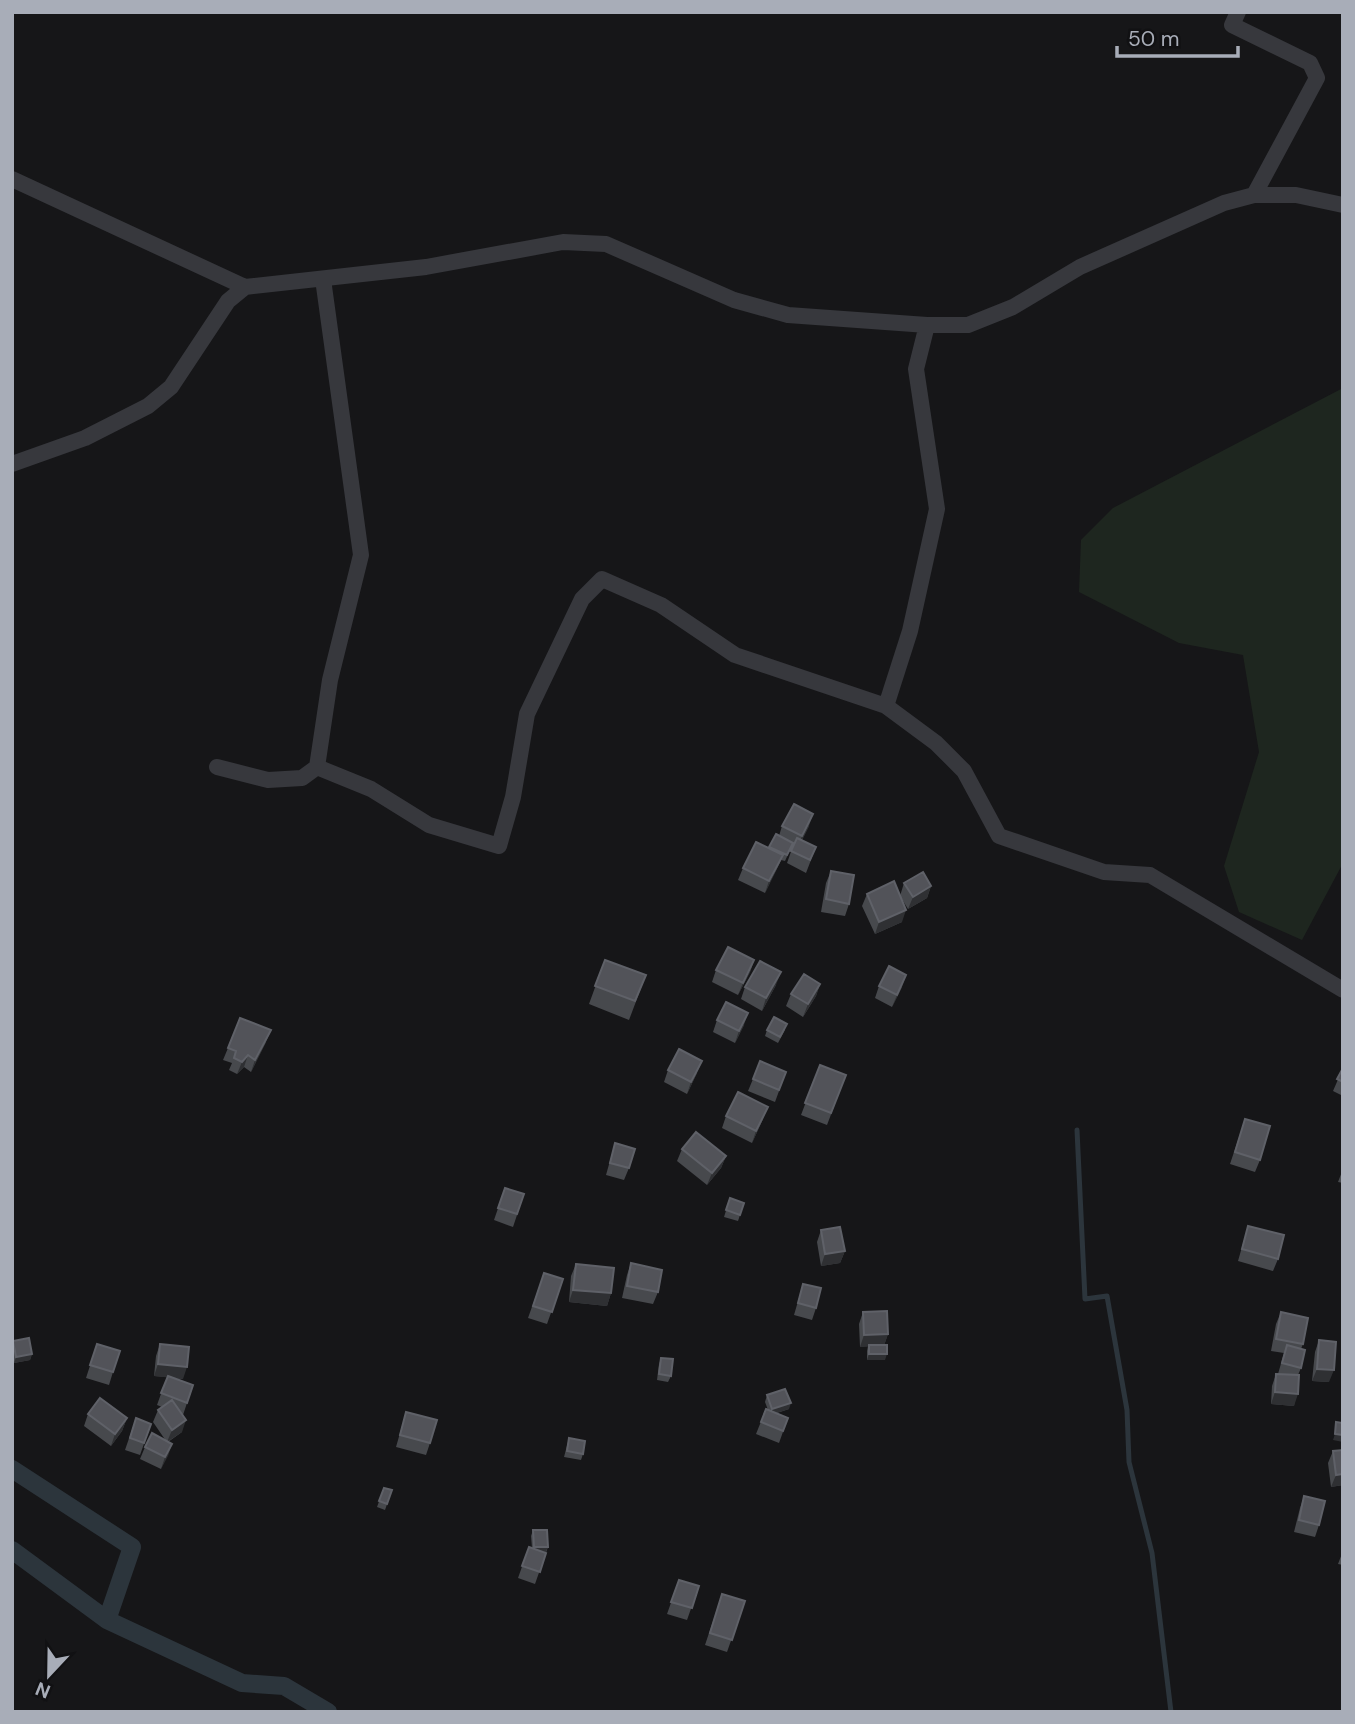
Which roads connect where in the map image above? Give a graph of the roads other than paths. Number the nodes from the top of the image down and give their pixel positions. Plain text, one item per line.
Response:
1 (1238, 12) edge
2 (12, 179) edge
3 (1254, 195) junction
4 (1343, 205) edge
5 (323, 279) junction
6 (245, 288) junction
7 (927, 325) junction
8 (12, 464) edge
9 (886, 706) junction
10 (217, 767) dead end
11 (317, 768) junction
12 (1343, 990) edge

1 - 3 street
2 - 6 street
3 - 4 street
3 - 7 street
5 - 6 street
5 - 7 street
5 - 11 street
6 - 8 street
7 - 9 street
9 - 11 street
9 - 12 street
10 - 11 street

